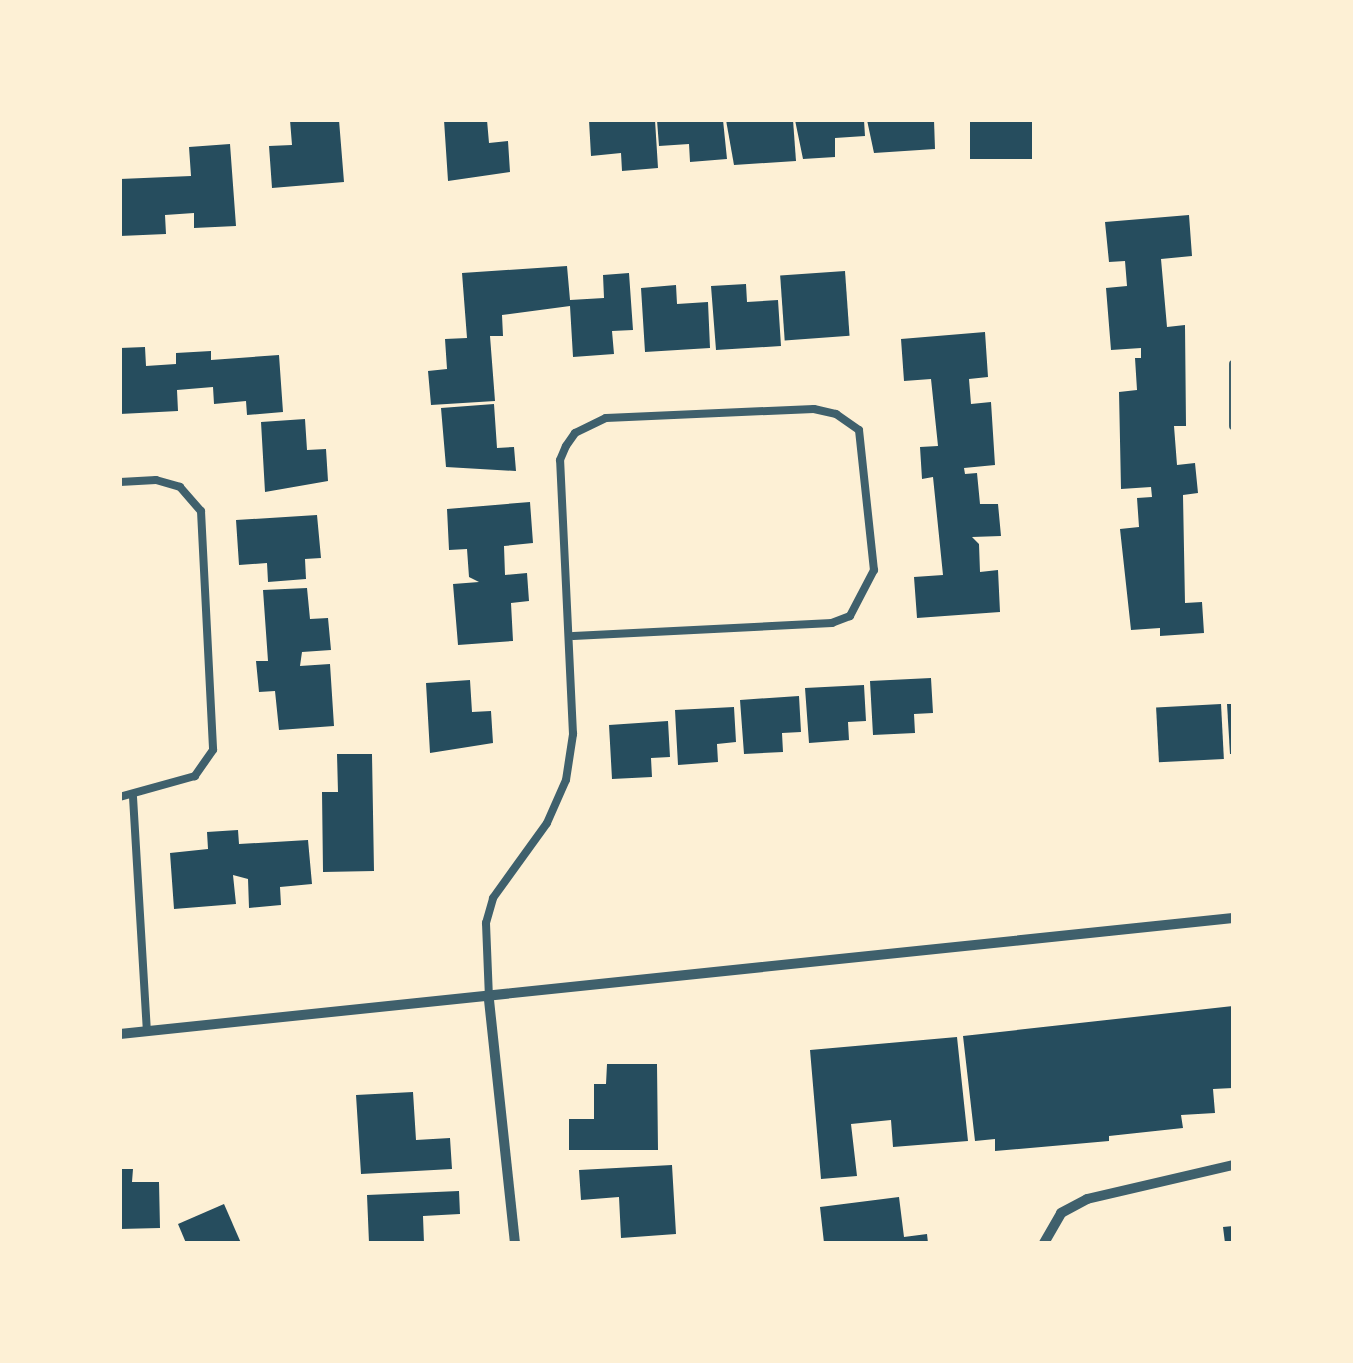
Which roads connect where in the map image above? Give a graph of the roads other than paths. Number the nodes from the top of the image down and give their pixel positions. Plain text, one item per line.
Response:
1 (1233, 364) edge
2 (1233, 426) edge
3 (120, 482) edge
4 (572, 636) junction
5 (134, 796) junction
6 (120, 797) edge
7 (1233, 918) edge
8 (489, 1000) junction
9 (147, 1031) junction
10 (120, 1034) edge
11 (1233, 1164) edge
12 (515, 1243) edge
13 (1044, 1243) edge

1 - 2 lane
3 - 5 lane
4 - 4 lane
4 - 8 lane
5 - 6 lane
5 - 9 lane
7 - 8 street
8 - 9 street
8 - 12 street
9 - 10 street
11 - 13 street

